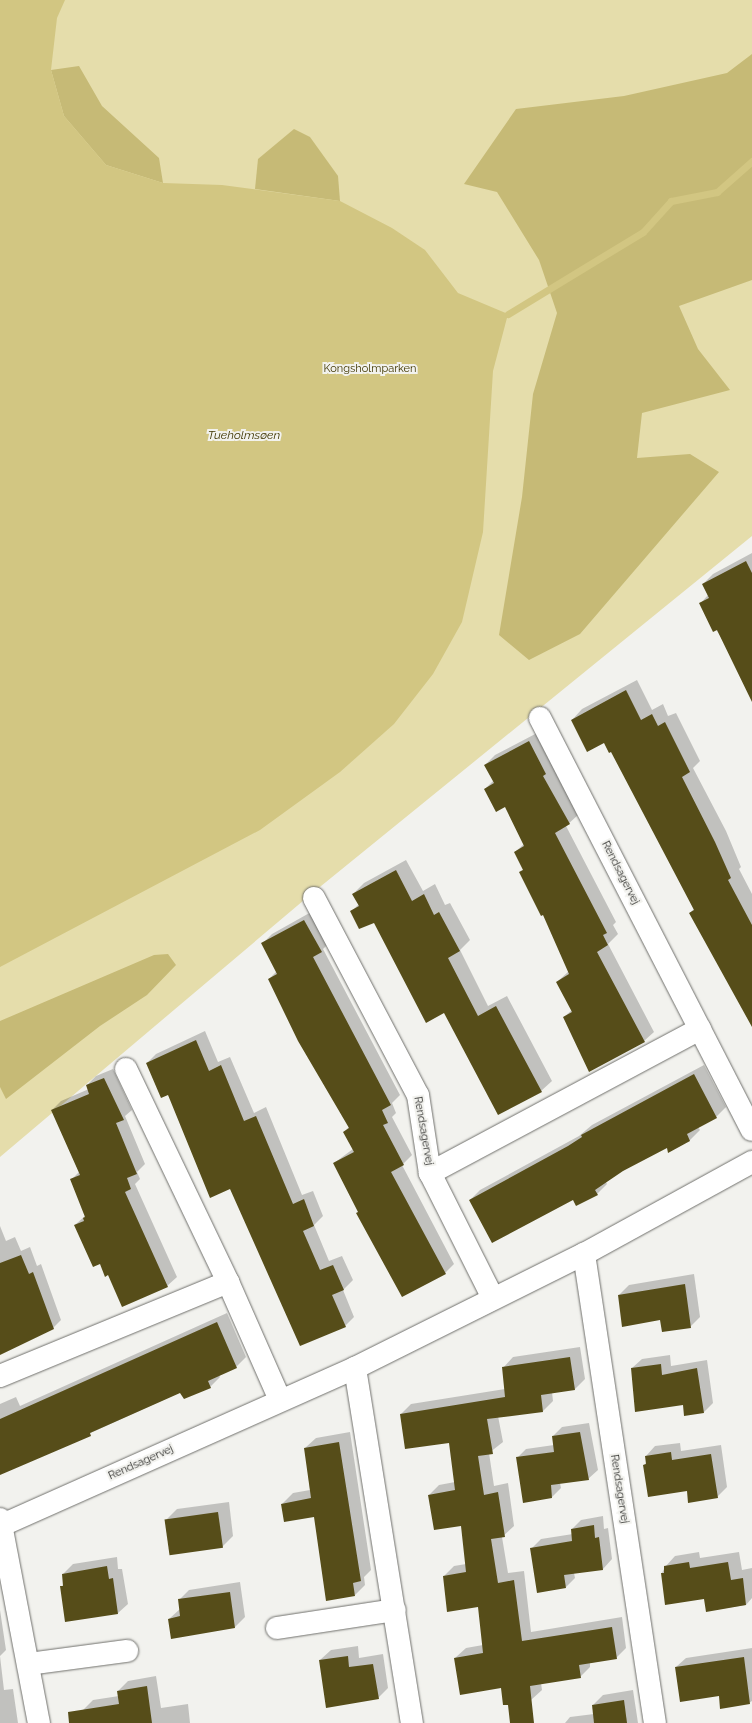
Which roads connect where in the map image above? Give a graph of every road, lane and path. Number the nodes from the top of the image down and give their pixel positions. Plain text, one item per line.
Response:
1 (540, 718) dead end
2 (314, 898) dead end
3 (700, 1029) junction
4 (126, 1069) dead end
5 (752, 1130) edge
6 (752, 1162) edge
7 (430, 1173) junction
8 (584, 1254) junction
9 (228, 1282) junction
10 (493, 1298) junction
11 (355, 1368) junction
12 (0, 1376) edge
13 (280, 1400) junction
14 (1, 1523) edge
15 (395, 1610) junction
16 (277, 1628) dead end
17 (127, 1651) dead end
18 (30, 1664) junction
19 (39, 1723) edge
20 (412, 1723) edge
21 (655, 1723) edge

1 - 3 street, Rendsagervej
2 - 7 street, Rendsagervej
3 - 5 street, Rendsagervej
3 - 7 street, Rendsagervej
4 - 9 street
6 - 8 street, Rendsagervej
7 - 10 street, Rendsagervej
8 - 10 street, Rendsagervej
8 - 21 street, Rendsagervej
9 - 12 street
9 - 13 street
10 - 11 street, Rendsagervej
11 - 13 street, Rendsagervej
11 - 15 street
13 - 14 street, Rendsagervej
14 - 18 street, Rendsagervej
15 - 16 street
15 - 20 street
17 - 18 street
18 - 19 street, Rendsagervej

